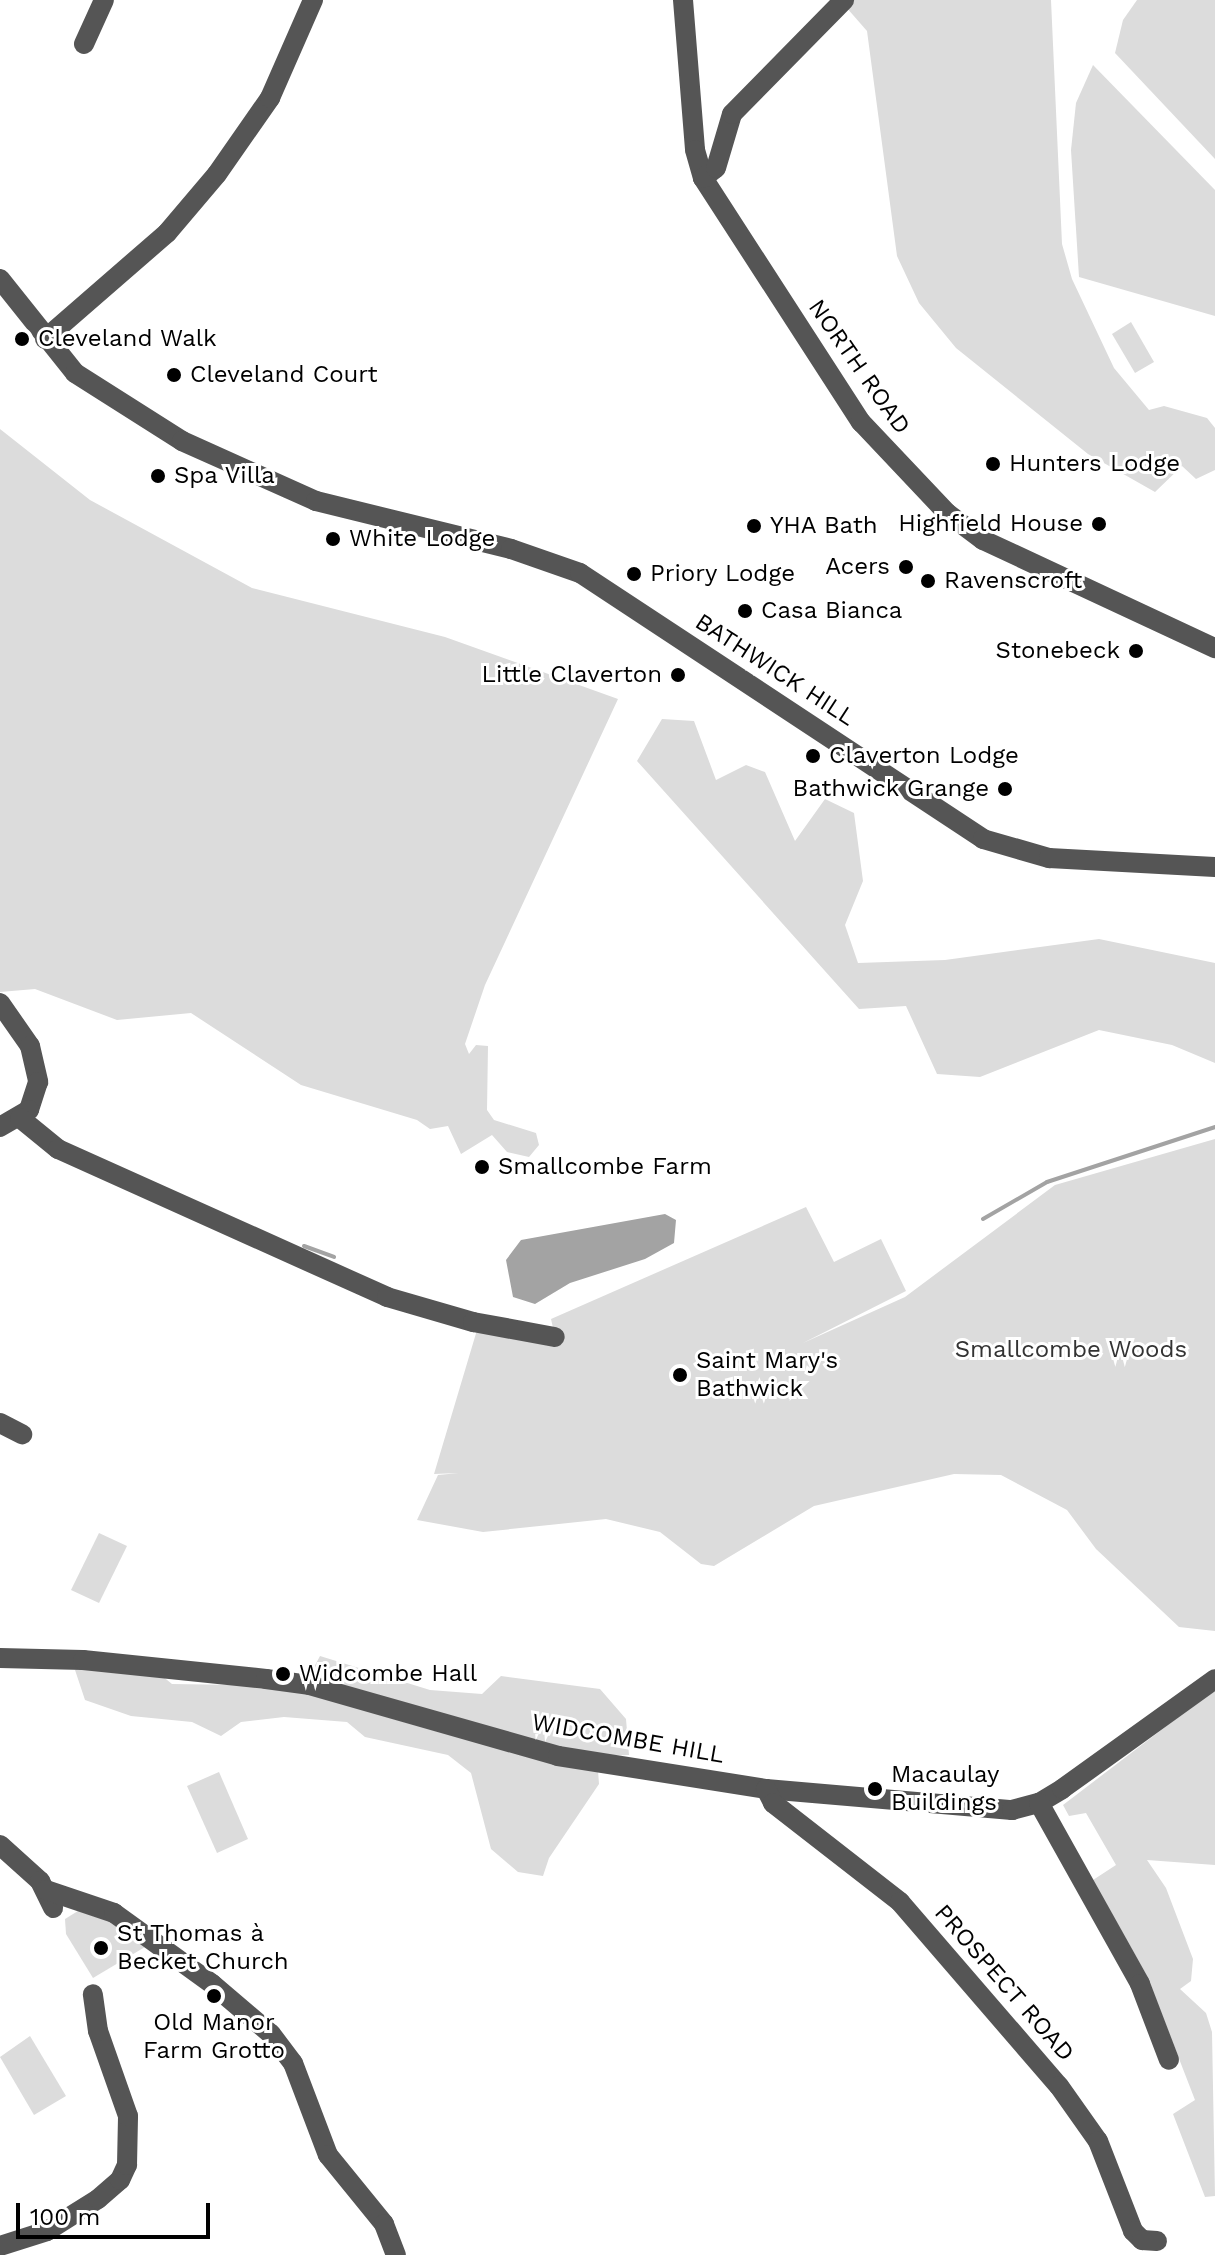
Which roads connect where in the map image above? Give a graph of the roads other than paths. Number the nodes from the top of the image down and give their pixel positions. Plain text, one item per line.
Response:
1 (104, 0) edge
2 (313, 0) edge
3 (683, 0) edge
4 (844, 0) edge
5 (84, 44) dead end
6 (703, 178) junction
7 (0, 279) edge
8 (45, 339) junction
9 (1215, 648) edge
10 (1215, 867) edge
11 (0, 1003) edge
12 (20, 1118) junction
13 (0, 1127) edge
14 (555, 1337) dead end
15 (0, 1423) edge
16 (22, 1434) dead end
17 (0, 1658) edge
18 (1215, 1679) edge
19 (766, 1789) junction
20 (1039, 1803) junction
21 (0, 1845) edge
22 (93, 1994) dead end
23 (1169, 2060) dead end
24 (1157, 2241) dead end
25 (0, 2246) edge
26 (396, 2255) edge

1 - 5 street
2 - 8 street
3 - 6 street, NORTH ROAD
4 - 6 street
6 - 9 street, NORTH ROAD
7 - 8 street, BATHWICK HILL
8 - 10 street, BATHWICK HILL
11 - 12 street
12 - 13 street
12 - 14 street
15 - 16 street
17 - 19 street, WIDCOMBE HILL
18 - 20 street, WIDCOMBE HILL
19 - 20 street, WIDCOMBE HILL
19 - 24 street, PROSPECT ROAD
20 - 23 street
21 - 26 street
22 - 25 street

